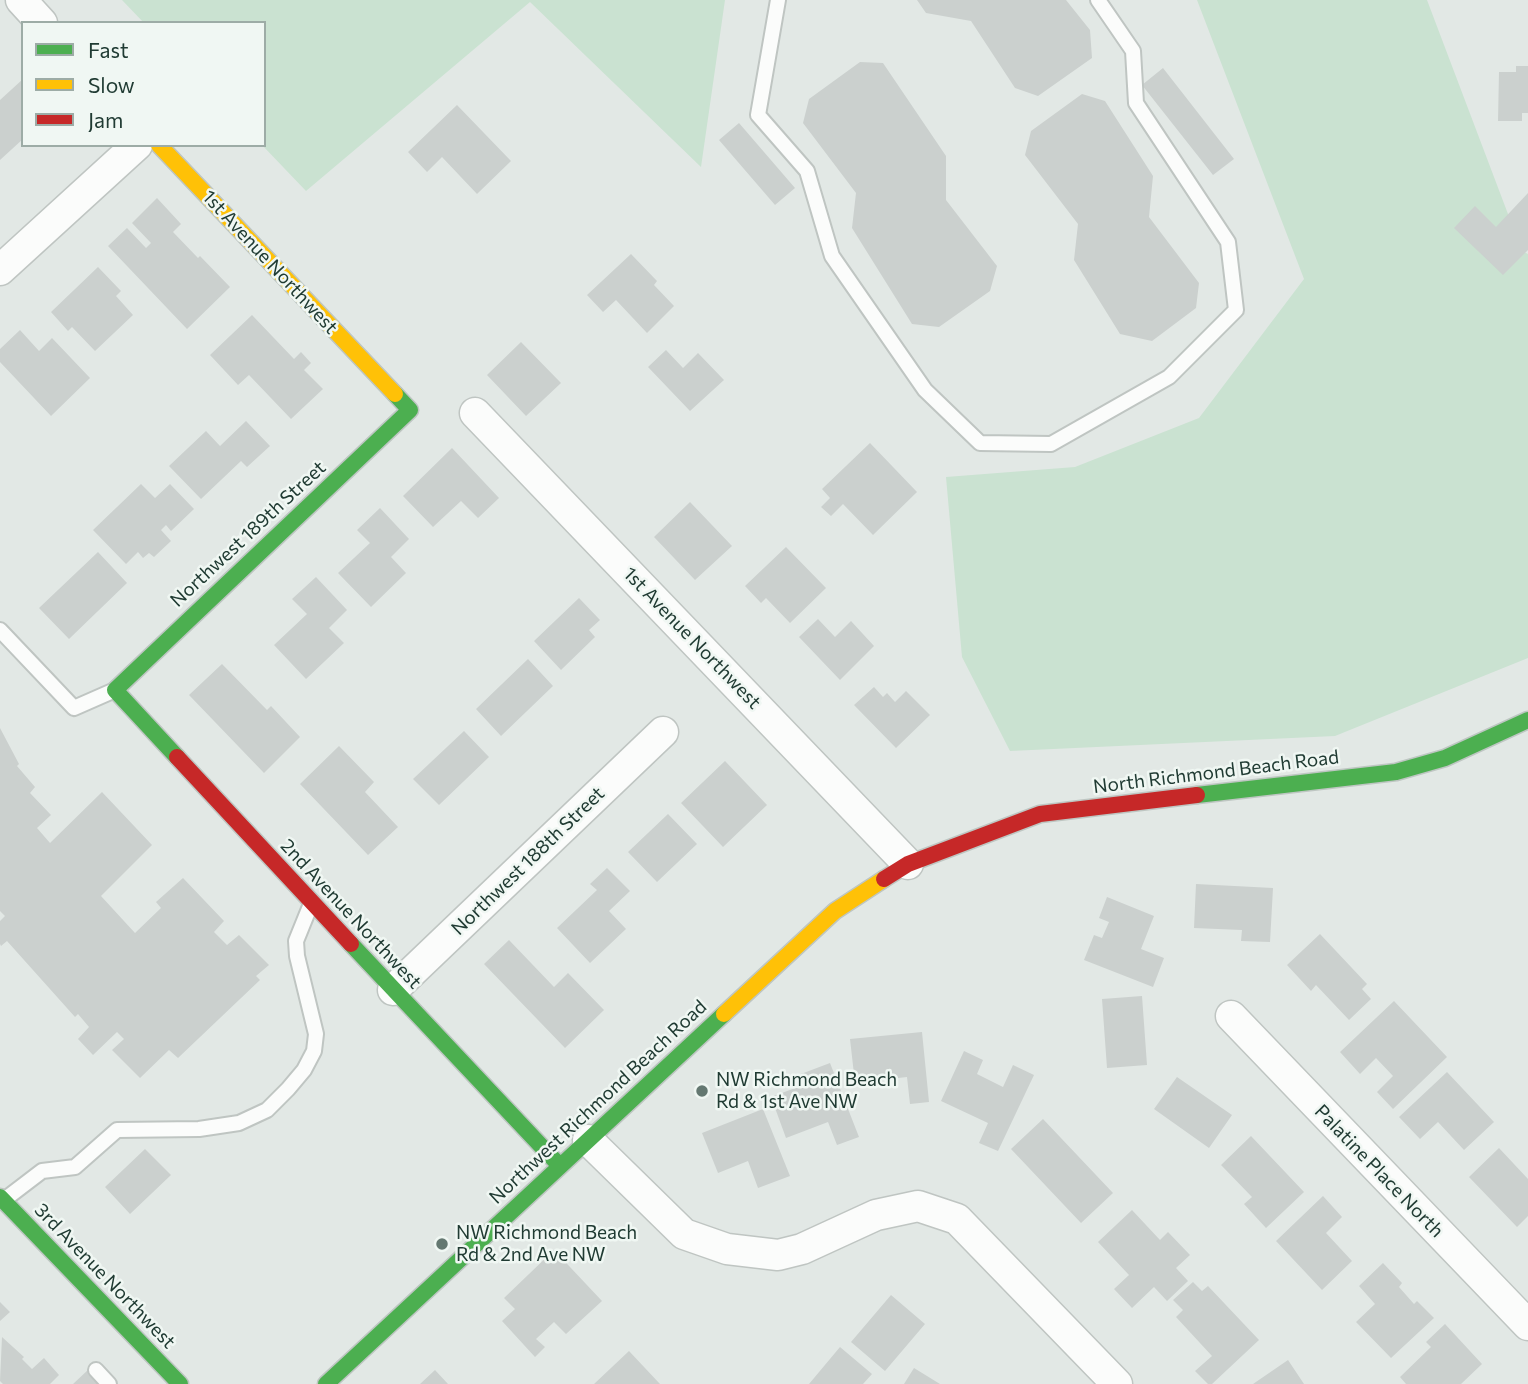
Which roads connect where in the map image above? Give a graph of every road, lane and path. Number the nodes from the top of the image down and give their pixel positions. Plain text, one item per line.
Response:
1 (21, 0) edge
2 (778, 0) edge
3 (1098, 0) edge
4 (40, 21) edge
5 (135, 147) edge
6 (161, 147) edge
7 (0, 270) edge
8 (410, 410) joint
9 (475, 413) dead end
10 (0, 630) edge
11 (115, 690) junction
12 (1528, 720) edge
13 (663, 732) dead end
14 (908, 864) junction
15 (312, 903) junction
16 (393, 990) junction
17 (1231, 1016) dead end
18 (588, 1140) junction
19 (560, 1166) junction
20 (2, 1199) edge
21 (1528, 1325) edge
22 (96, 1370) dead end
23 (109, 1384) edge
24 (180, 1384) edge
25 (326, 1384) edge
26 (1117, 1384) edge

1 - 4 street
2 - 3 lane
5 - 7 street
6 - 8 street, 1st Avenue Northwest
8 - 11 street, Northwest 189th Street
9 - 14 street, 1st Avenue Northwest
10 - 11 lane
11 - 15 street, 2nd Avenue Northwest
12 - 14 street, North Richmond Beach Road
13 - 16 street, Northwest 188th Street
14 - 18 street, Northwest Richmond Beach Road
15 - 16 street, 2nd Avenue Northwest
15 - 20 lane
16 - 19 street, 2nd Avenue Northwest
17 - 21 street, Palatine Place North
18 - 19 street, Northwest Richmond Beach Road
18 - 26 street
19 - 25 street, Northwest Richmond Beach Road
20 - 24 street, 3rd Avenue Northwest
22 - 23 lane

